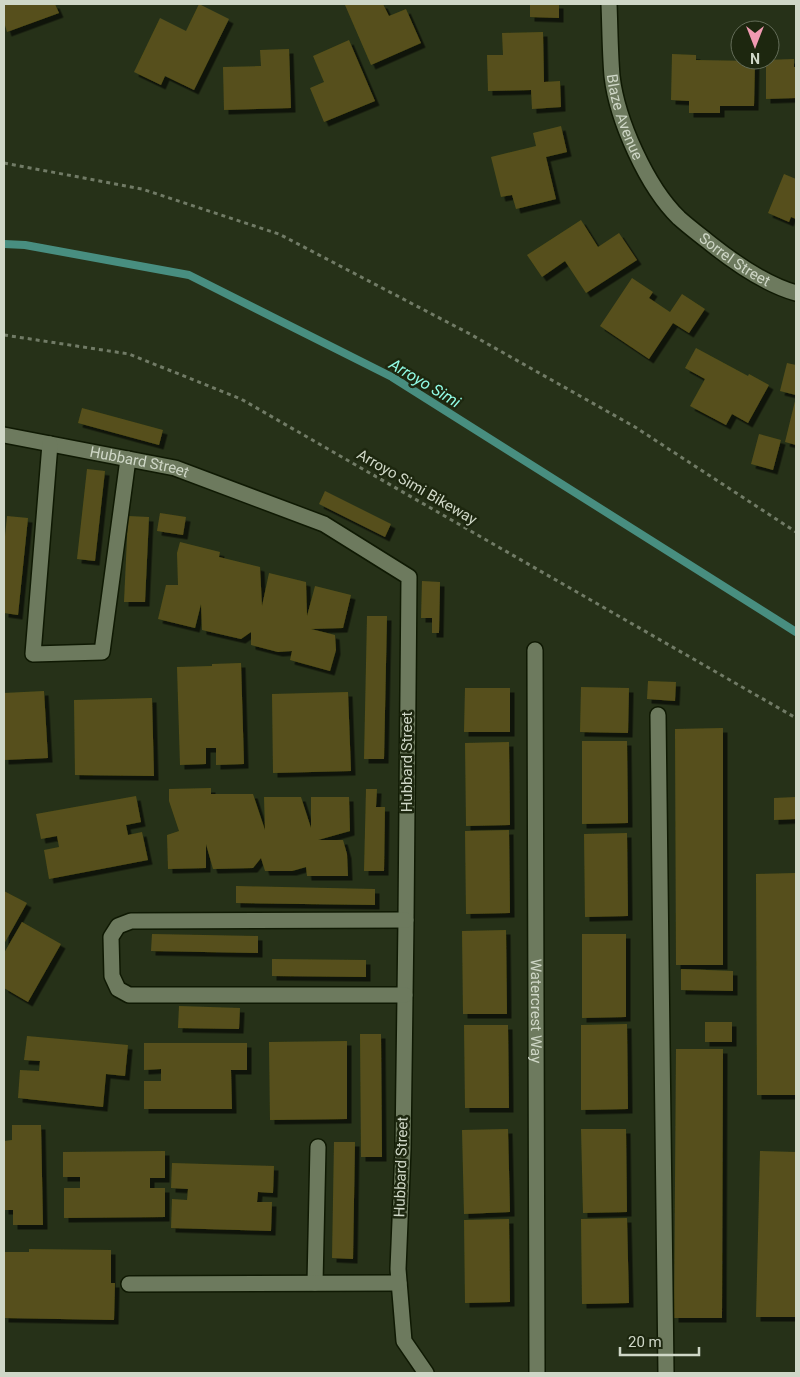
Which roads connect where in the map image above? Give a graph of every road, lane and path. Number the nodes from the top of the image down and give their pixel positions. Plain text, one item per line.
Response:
1 (609, 4) edge
2 (4, 163) edge
3 (678, 217) joint
4 (796, 293) edge
5 (4, 335) edge
6 (4, 435) edge
7 (50, 444) junction
8 (128, 459) junction
9 (796, 532) edge
10 (535, 650) dead end
11 (658, 715) dead end
12 (796, 718) edge
13 (406, 920) junction
14 (405, 996) junction
15 (318, 1147) dead end
16 (315, 1283) junction
17 (399, 1283) junction
18 (129, 1284) dead end
19 (426, 1373) edge
20 (537, 1373) edge
21 (666, 1373) edge

1 - 3 street, Blaze Avenue
2 - 9 path
3 - 4 street, Sorrel Street
5 - 12 path, Arroyo Simi Bikeway
6 - 7 street, Hubbard Street
7 - 8 street, Hubbard Street
7 - 8 street
8 - 13 street, Hubbard Street
10 - 20 street, Watercrest Way
11 - 21 street
13 - 14 street, Hubbard Street
13 - 14 street
14 - 17 street, Hubbard Street
15 - 16 street
16 - 17 street
16 - 18 street
17 - 19 street, Hubbard Street

